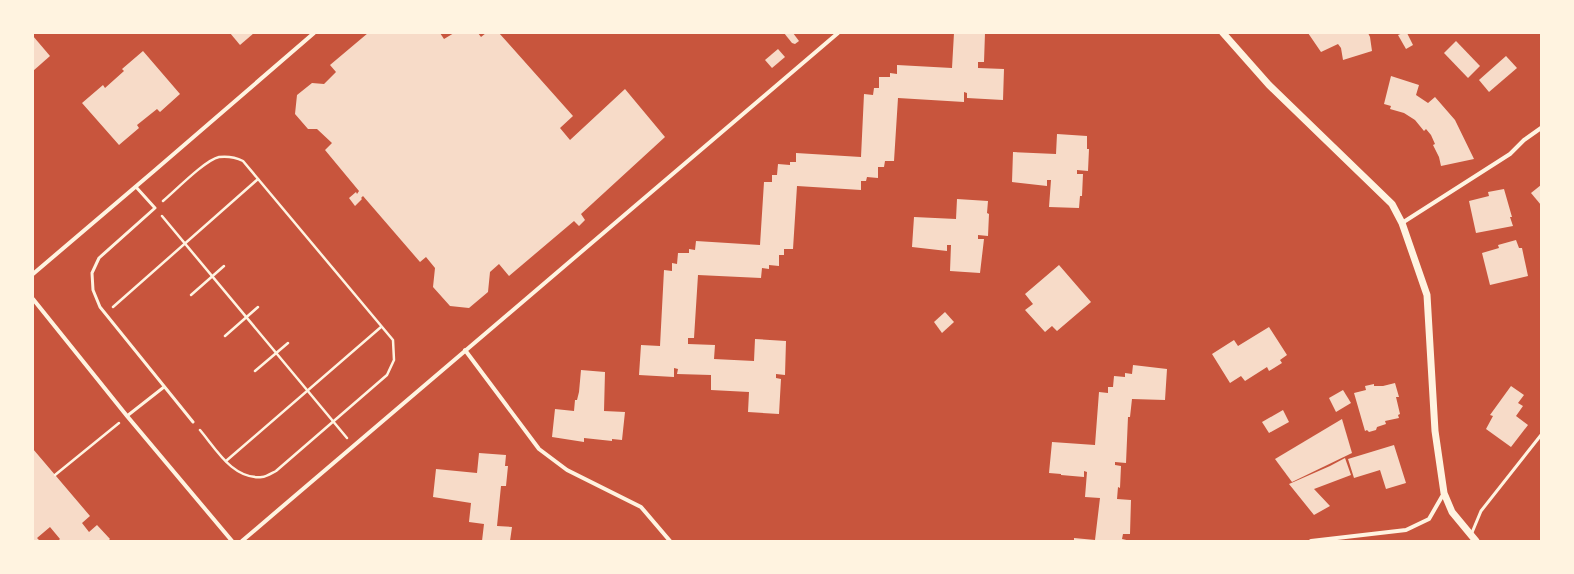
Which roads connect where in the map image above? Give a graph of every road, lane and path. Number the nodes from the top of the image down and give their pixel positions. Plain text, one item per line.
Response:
1 (314, 33) edge
2 (838, 33) edge
3 (1223, 33) edge
4 (1541, 128) edge
5 (258, 179) junction
6 (136, 187) junction
7 (155, 208) junction
8 (1402, 223) junction
9 (185, 244) junction
10 (224, 266) dead end
11 (33, 274) edge
12 (212, 277) junction
13 (191, 296) dead end
14 (33, 299) edge
15 (258, 307) dead end
16 (105, 314) junction
17 (247, 318) junction
18 (381, 327) junction
19 (225, 336) dead end
20 (288, 343) dead end
21 (465, 350) junction
22 (276, 353) junction
23 (255, 371) dead end
24 (164, 386) junction
25 (308, 390) junction
26 (127, 416) junction
27 (333, 421) junction
28 (193, 422) joint
29 (1541, 435) edge
30 (354, 445) junction
31 (226, 461) junction
32 (55, 475) dead end
33 (1444, 493) junction
34 (1474, 538) edge
35 (232, 541) edge
36 (242, 541) edge
37 (670, 541) edge
38 (1311, 541) edge

1 - 6 street
2 - 21 street
3 - 8 street
4 - 8 street
5 - 7 path
5 - 9 path
5 - 18 path
6 - 7 lane
6 - 11 street
7 - 9 path
7 - 16 lane
8 - 33 street
9 - 12 path
9 - 16 path
10 - 12 path
12 - 13 path
12 - 17 path
14 - 26 street
15 - 17 path
16 - 24 lane
17 - 19 path
17 - 22 path
18 - 25 path
18 - 27 path
20 - 22 path
21 - 30 street
21 - 37 street
22 - 23 path
22 - 25 path
24 - 26 lane
24 - 28 lane
25 - 27 path
25 - 31 path
26 - 32 path
26 - 35 street
27 - 30 path
27 - 31 path
28 - 31 path
29 - 34 lane
30 - 36 street
33 - 34 street
33 - 38 street

